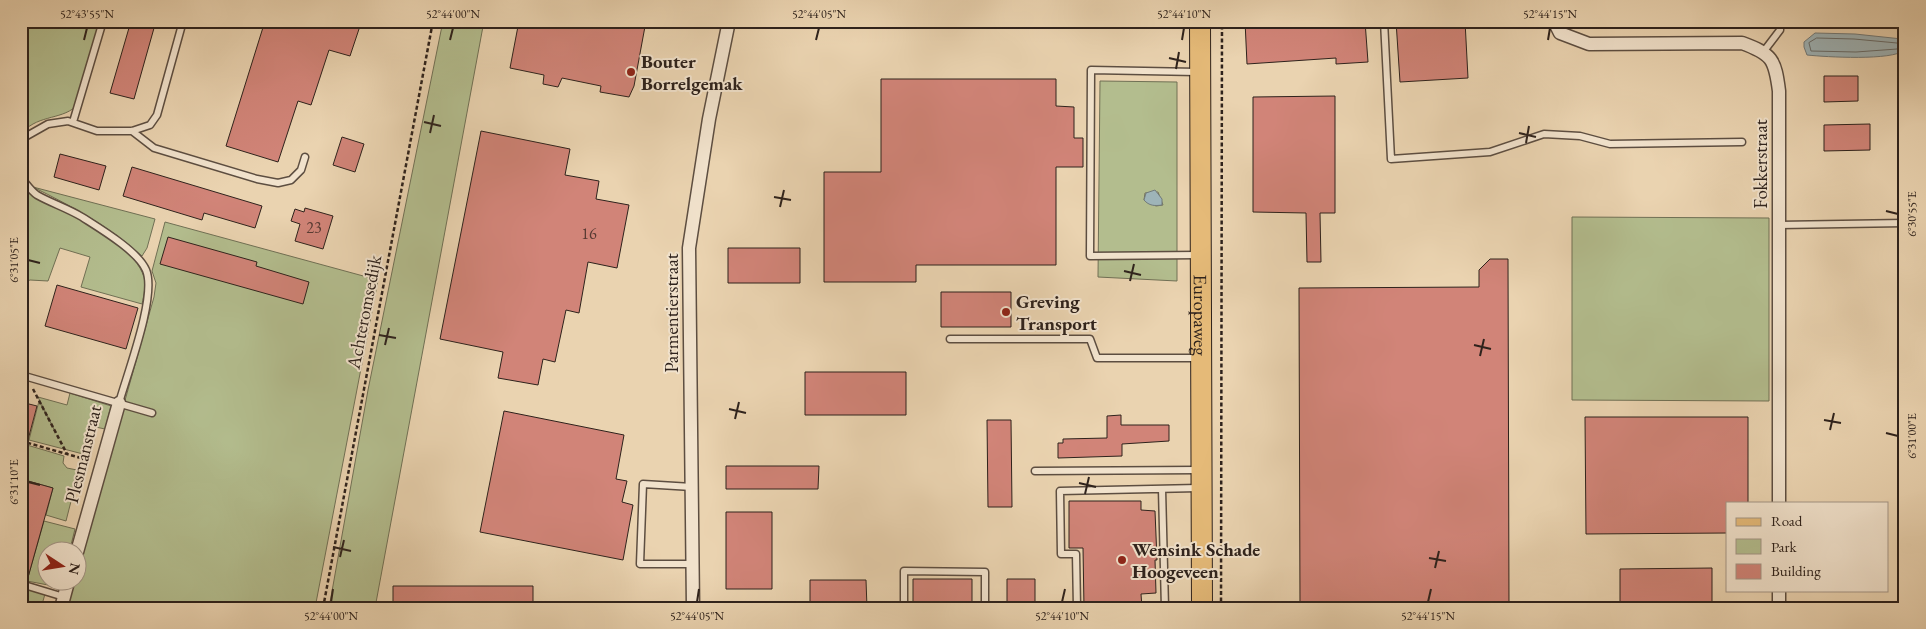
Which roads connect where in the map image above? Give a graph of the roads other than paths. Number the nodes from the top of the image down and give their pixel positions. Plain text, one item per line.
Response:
1 (103, 21) edge
2 (183, 21) edge
3 (729, 21) edge
4 (1200, 21) edge
5 (1384, 21) edge
6 (1554, 21) edge
7 (1780, 21) edge
8 (1764, 51) junction
9 (1201, 72) junction
10 (73, 122) junction
11 (132, 131) junction
12 (21, 142) edge
13 (1742, 142) dead end
14 (305, 157) dead end
15 (21, 178) edge
16 (1905, 223) edge
17 (1779, 226) junction
18 (1201, 255) junction
19 (950, 339) dead end
20 (1201, 358) junction
21 (24, 376) edge
22 (119, 403) junction
23 (152, 413) dead end
24 (1034, 471) dead end
25 (1201, 479) junction
26 (692, 487) junction
27 (1162, 489) junction
28 (1779, 502) edge
29 (80, 542) edge
30 (693, 564) junction
31 (21, 584) edge
32 (1779, 592) edge
33 (62, 602) edge
34 (693, 608) edge
35 (904, 608) edge
36 (985, 608) edge
37 (1077, 608) edge
38 (1165, 608) edge
39 (1202, 608) edge
40 (1779, 608) edge

1 - 10 lane
2 - 11 lane
3 - 26 street, Parmentierstraat
4 - 9 main road, Europaweg
5 - 13 lane
6 - 8 street
7 - 8 lane
8 - 17 street, Fokkerstraat
9 - 18 main road, Europaweg
9 - 18 lane
10 - 11 lane
10 - 12 lane
11 - 14 lane
15 - 22 lane
16 - 17 lane
17 - 28 street, Fokkerstraat
18 - 20 main road, Europaweg
19 - 20 lane
20 - 25 main road, Europaweg
21 - 22 lane, Plesmanstraat
22 - 23 lane
22 - 29 street, Plesmanstraat
24 - 25 lane
25 - 27 lane
25 - 39 main road, Europaweg
26 - 30 street, Parmentierstraat
26 - 30 lane
27 - 37 lane
27 - 38 lane
30 - 34 street, Parmentierstraat
31 - 33 lane
32 - 40 street
35 - 36 lane

